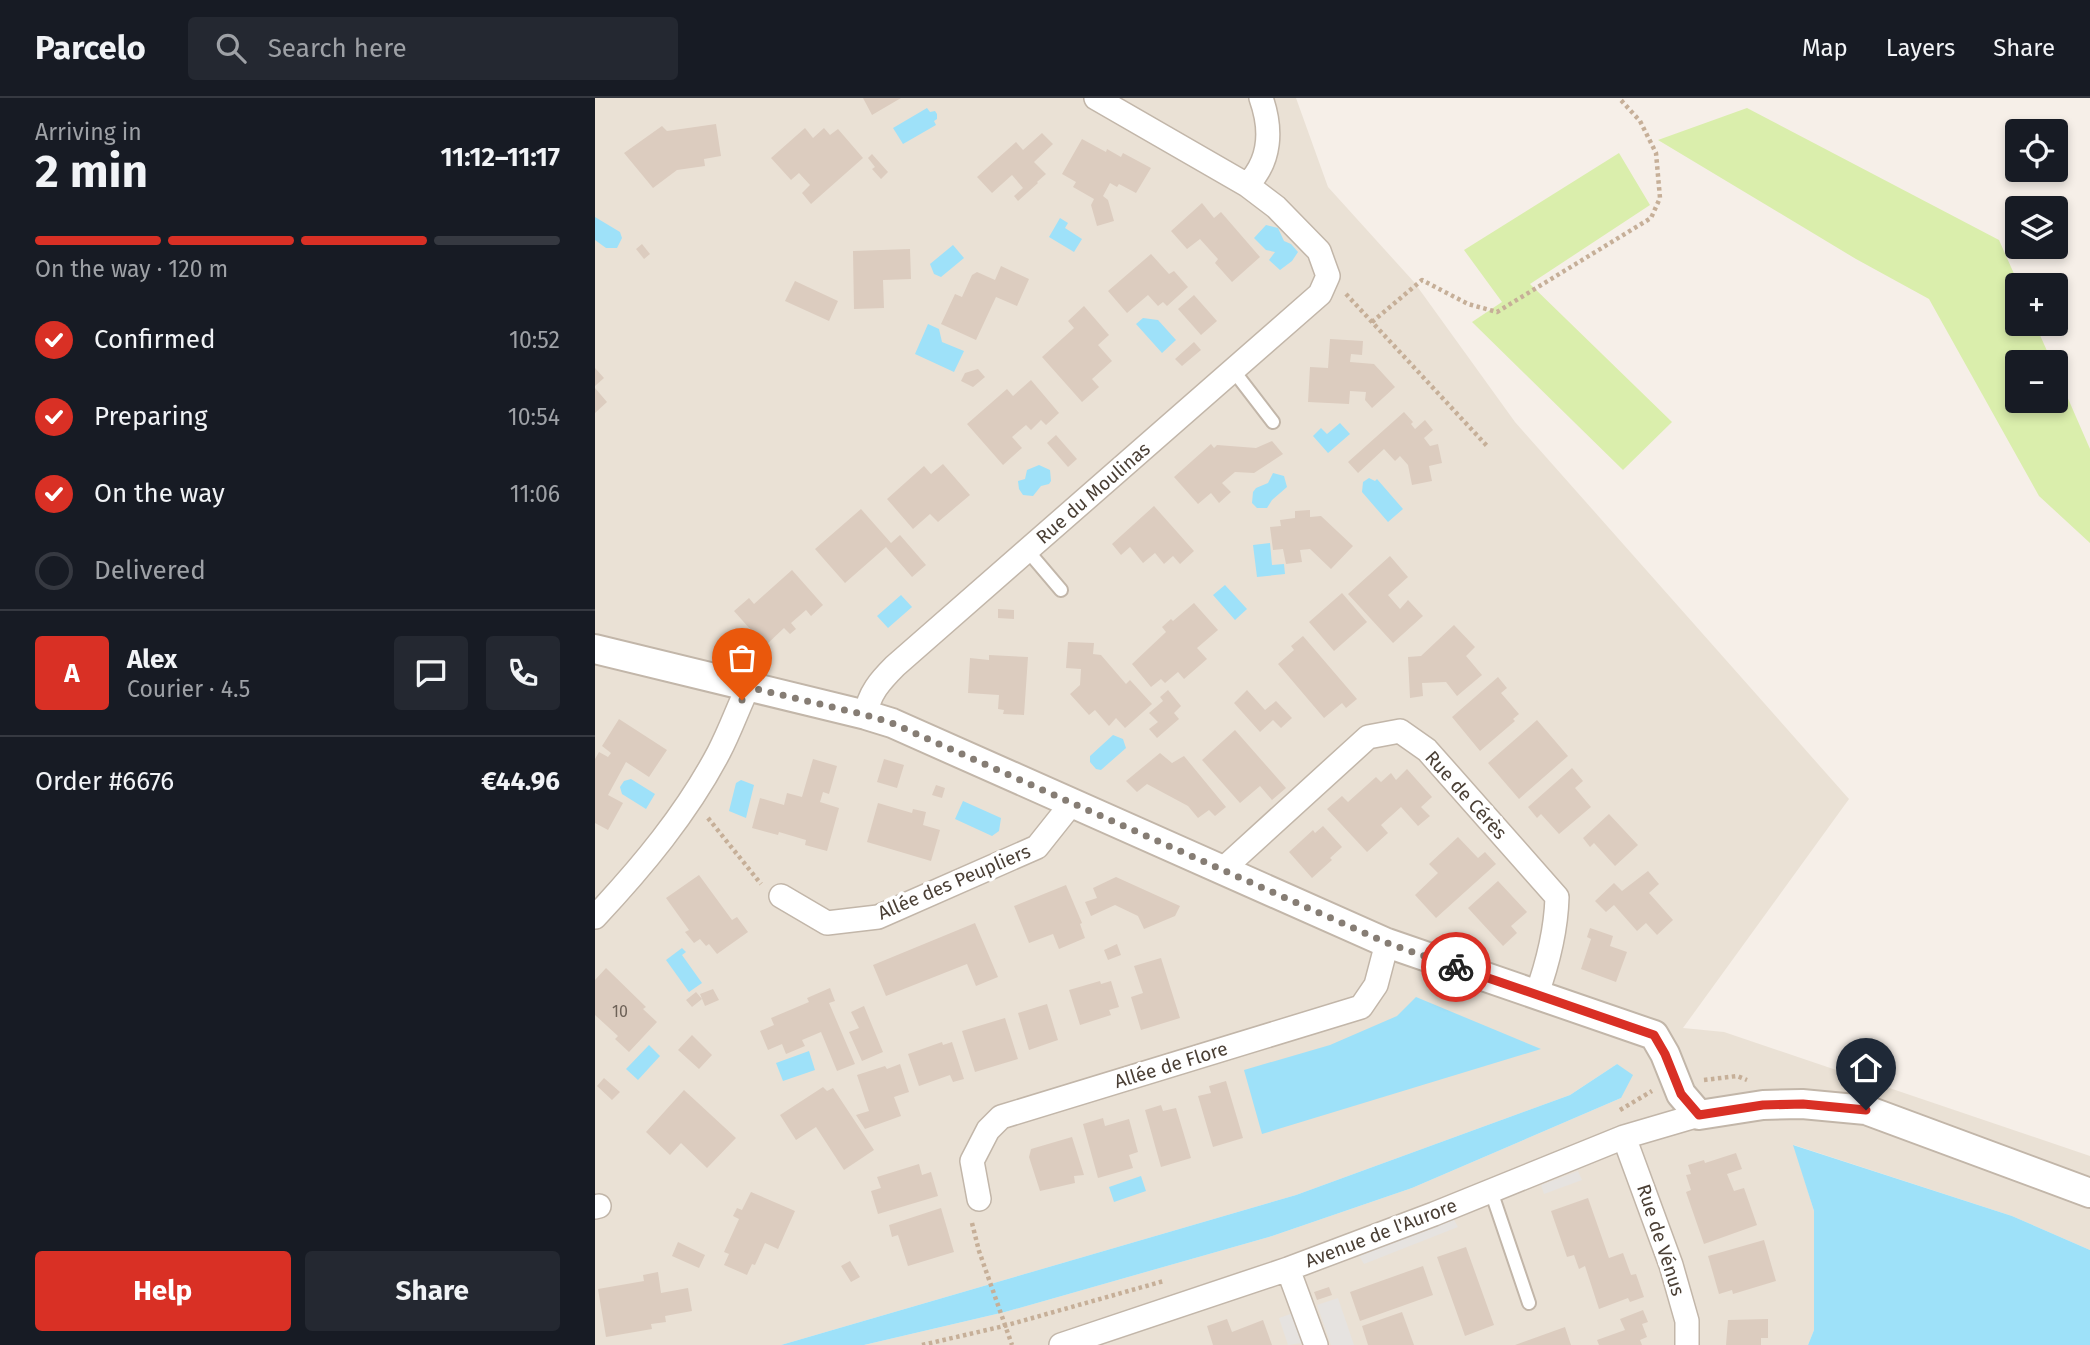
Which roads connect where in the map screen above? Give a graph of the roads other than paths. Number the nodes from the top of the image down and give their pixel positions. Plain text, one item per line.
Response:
1 (1096, 98) edge
2 (1261, 98) edge
3 (1247, 185) junction
4 (1233, 370) junction
5 (1273, 422) dead end
6 (1027, 550) junction
7 (1061, 590) dead end
8 (595, 649) edge
9 (748, 687) junction
10 (866, 715) junction
11 (1072, 803) junction
12 (1222, 870) junction
13 (781, 896) road end
14 (595, 917) edge
15 (1387, 943) junction
16 (1536, 996) junction
17 (1699, 1115) junction
18 (1624, 1137) junction
19 (1491, 1191) junction
20 (2090, 1193) edge
21 (979, 1199) dead end
22 (1288, 1269) junction
23 (1529, 1303) dead end
24 (1061, 1345) edge
25 (1316, 1345) edge
26 (1687, 1345) edge

1 - 3 street
2 - 3 street
3 - 4 street, Rue du Moulinas
4 - 5 lane
4 - 6 street, Rue du Moulinas
6 - 7 lane
6 - 10 street, Rue du Moulinas
8 - 9 street
9 - 10 street
9 - 14 street
10 - 11 street
11 - 12 street
11 - 13 street, Allée des Peupliers
12 - 15 street
12 - 16 street, Rue de Cérès
15 - 16 street
15 - 21 street, Allée de Flore
16 - 17 street
17 - 18 street, Avenue de l'Aurore
17 - 20 street, Avenue de l'Aurore
18 - 19 street, Avenue de l'Aurore
18 - 26 street, Rue de Vénus
19 - 22 street, Avenue de l'Aurore
19 - 23 lane
22 - 24 street, Avenue de l'Aurore
22 - 25 street

